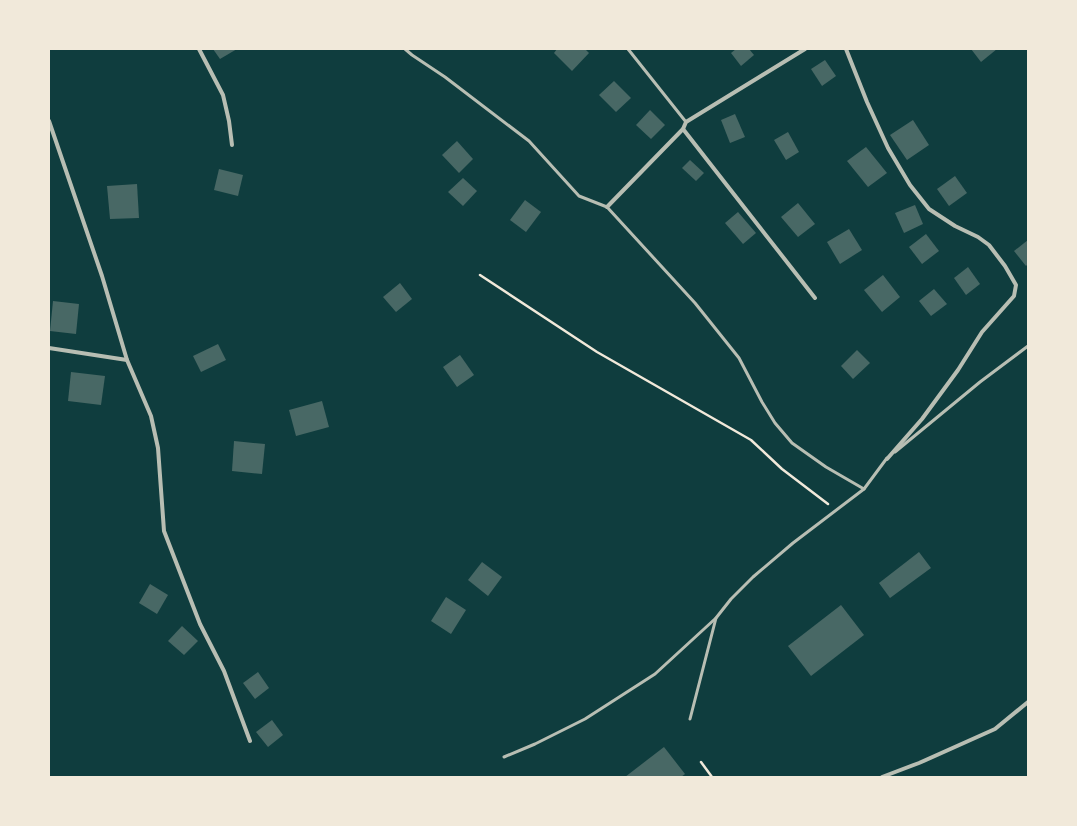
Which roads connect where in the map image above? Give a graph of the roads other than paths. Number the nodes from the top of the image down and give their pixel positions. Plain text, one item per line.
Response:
1 (198, 49) edge
2 (405, 49) edge
3 (628, 49) edge
4 (805, 49) edge
5 (846, 49) edge
6 (49, 121) edge
7 (686, 122) junction
8 (683, 130) junction
9 (232, 145) dead end
10 (607, 207) junction
11 (815, 298) dead end
12 (1028, 346) edge
13 (49, 348) edge
14 (127, 360) junction
15 (887, 458) junction
16 (864, 490) junction
17 (716, 618) junction
18 (1028, 702) edge
19 (690, 719) dead end
20 (250, 741) dead end
21 (504, 757) dead end
22 (882, 777) edge

1 - 9 street
2 - 10 lane
3 - 7 lane
4 - 7 street
5 - 15 street
6 - 14 street
7 - 8 street
8 - 10 street
8 - 11 street
10 - 16 lane
12 - 15 lane
13 - 14 street
14 - 20 street
15 - 16 lane
16 - 17 lane
17 - 19 lane
17 - 21 lane
18 - 22 street

